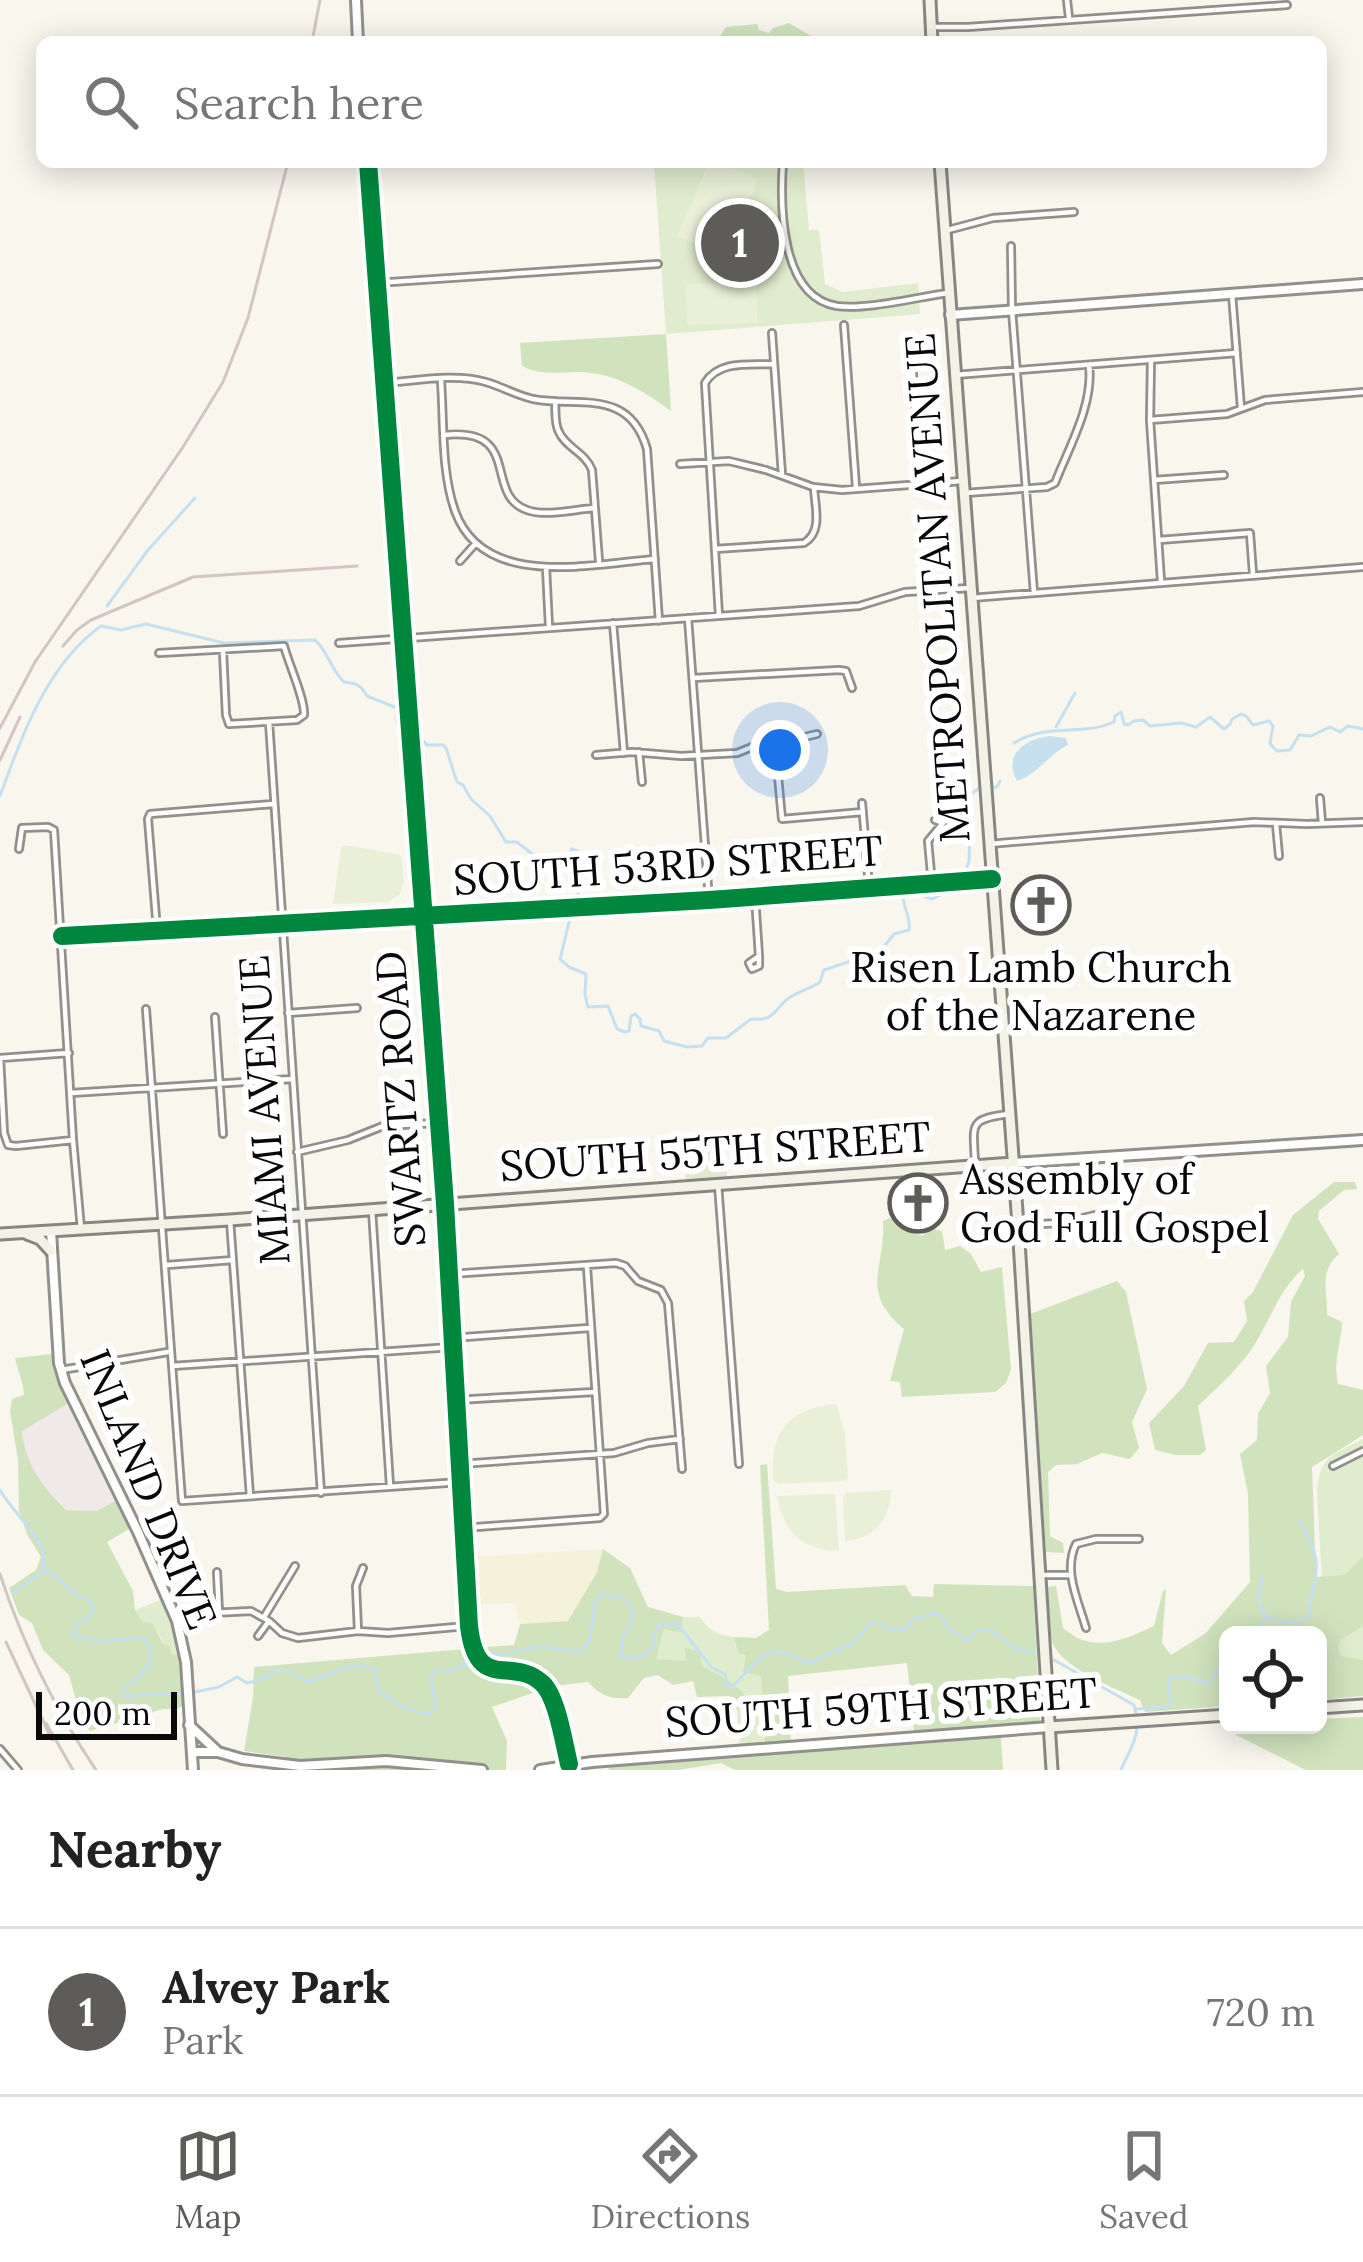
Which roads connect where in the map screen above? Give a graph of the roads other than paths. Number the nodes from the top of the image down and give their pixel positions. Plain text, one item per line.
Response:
1 (356, 0) edge
2 (930, 0) edge
3 (1067, 0) edge
4 (1287, 4) dead end
5 (1069, 20) junction
6 (931, 27) junction
7 (358, 36) edge
8 (932, 36) edge
9 (368, 168) edge
10 (783, 168) edge
11 (940, 168) edge
12 (1074, 212) dead end
13 (944, 231) junction
14 (1011, 246) dead end
15 (658, 264) dead end
16 (376, 283) junction
17 (1363, 284) edge
18 (948, 293) junction
19 (1232, 294) junction
20 (1012, 310) junction
21 (950, 315) junction
22 (844, 325) dead end
23 (772, 333) dead end
24 (911, 346) dead end
25 (1237, 353) junction
26 (1151, 360) junction
27 (774, 364) junction
28 (1089, 364) junction
29 (1017, 370) junction
30 (956, 375) junction
31 (440, 379) junction
32 (383, 383) junction
33 (1363, 392) edge
34 (555, 401) junction
35 (1241, 409) junction
36 (1150, 420) junction
37 (445, 435) junction
38 (709, 461) junction
39 (680, 464) dead end
40 (782, 475) junction
41 (1224, 475) dead end
42 (1154, 480) junction
43 (921, 485) junction
44 (814, 487) junction
45 (963, 487) junction
46 (1026, 488) junction
47 (856, 490) junction
48 (595, 508) junction
49 (1159, 540) junction
50 (476, 543) junction
51 (715, 549) junction
52 (655, 560) junction
53 (460, 561) dead end
54 (599, 563) junction
55 (546, 567) junction
56 (1363, 567) edge
57 (1253, 575) junction
58 (1161, 584) junction
59 (970, 593) junction
60 (1034, 594) junction
61 (719, 616) junction
62 (688, 618) junction
63 (659, 621) junction
64 (614, 623) junction
65 (549, 628) junction
66 (403, 638) junction
67 (339, 643) dead end
68 (223, 651) junction
69 (159, 653) dead end
70 (693, 678) junction
71 (852, 688) dead end
72 (269, 722) junction
73 (817, 734) dead end
74 (776, 744) junction
75 (639, 752) junction
76 (624, 753) junction
77 (596, 755) dead end
78 (697, 755) junction
79 (642, 782) dead end
80 (1320, 798) dead end
81 (274, 803) junction
82 (862, 803) dead end
83 (863, 812) junction
84 (1363, 822) edge
85 (1276, 824) junction
86 (1322, 824) junction
87 (929, 837) dead end
88 (989, 844) junction
89 (19, 849) dead end
90 (1280, 856) dead end
91 (992, 880) junction
92 (932, 884) junction
93 (869, 889) junction
94 (755, 897) junction
95 (709, 900) junction
96 (424, 916) junction
97 (282, 923) junction
98 (157, 930) junction
99 (62, 936) junction
100 (759, 956) dead end
101 (357, 1008) dead end
102 (146, 1010) dead end
103 (288, 1013) junction
104 (215, 1017) dead end
105 (69, 1053) junction
106 (0, 1058) edge
107 (292, 1079) junction
108 (220, 1084) junction
109 (152, 1088) junction
110 (71, 1093) junction
111 (1010, 1114) junction
112 (439, 1123) junction
113 (223, 1134) dead end
114 (73, 1140) junction
115 (1363, 1140) edge
116 (297, 1151) junction
117 (1013, 1163) junction
118 (976, 1165) junction
119 (718, 1184) junction
120 (445, 1204) junction
121 (372, 1210) junction
122 (301, 1215) junction
123 (1095, 1215) dead end
124 (230, 1220) junction
125 (161, 1222) junction
126 (1018, 1225) junction
127 (81, 1229) junction
128 (51, 1231) junction
129 (22, 1232) junction
130 (0, 1234) edge
131 (51, 1251) junction
132 (233, 1260) junction
133 (587, 1264) junction
134 (165, 1265) junction
135 (448, 1275) junction
136 (592, 1328) junction
137 (451, 1338) junction
138 (452, 1347) junction
139 (171, 1351) junction
140 (381, 1352) junction
141 (311, 1357) junction
142 (241, 1361) junction
143 (172, 1366) junction
144 (62, 1370) junction
145 (596, 1392) junction
146 (456, 1400) junction
147 (680, 1439) junction
148 (1363, 1451) edge
149 (601, 1455) junction
150 (460, 1464) junction
151 (739, 1464) dead end
152 (1333, 1466) dead end
153 (682, 1469) dead end
154 (461, 1482) junction
155 (390, 1486) junction
156 (321, 1493) junction
157 (250, 1498) junction
158 (464, 1528) junction
159 (1139, 1540) dead end
160 (295, 1566) dead end
161 (363, 1568) dead end
162 (217, 1572) dead end
163 (1041, 1575) junction
164 (1071, 1575) junction
165 (219, 1612) junction
166 (266, 1619) junction
167 (177, 1621) junction
168 (469, 1626) junction
169 (1086, 1628) dead end
170 (358, 1631) junction
171 (258, 1636) dead end
172 (1363, 1705) edge
173 (1327, 1707) edge
174 (1219, 1715) edge
175 (190, 1725) junction
176 (1049, 1727) junction
177 (0, 1749) edge
178 (218, 1751) junction
179 (191, 1752) junction
180 (569, 1764) junction
181 (300, 1766) junction
182 (18, 1770) edge
183 (193, 1770) edge
184 (283, 1770) edge
185 (482, 1770) edge
186 (540, 1770) edge
187 (1052, 1770) edge

1 - 7 street
2 - 6 main road
3 - 5 street
4 - 5 street
5 - 6 street
6 - 8 main road
9 - 16 street, SWARTZ ROAD
10 - 18 street
11 - 13 main road, METROPOLITAN AVENUE
12 - 13 street
13 - 18 main road, METROPOLITAN AVENUE
14 - 20 street
15 - 16 street
16 - 32 street, SWARTZ ROAD
17 - 19 street
18 - 21 main road, METROPOLITAN AVENUE
19 - 20 street
19 - 25 street
20 - 21 street
20 - 29 street
21 - 30 main road, METROPOLITAN AVENUE
22 - 47 street
23 - 27 street
24 - 43 street
25 - 26 street
25 - 35 street
26 - 28 street
26 - 36 street
27 - 38 street
27 - 40 street
28 - 29 street
28 - 46 street
29 - 30 street
29 - 46 street
30 - 45 main road, METROPOLITAN AVENUE
31 - 32 street
31 - 34 street
31 - 37 street
32 - 66 street, SWARTZ ROAD
33 - 35 street
34 - 48 street
34 - 52 street
35 - 36 street
36 - 42 street
37 - 48 street
37 - 50 street
38 - 39 street
38 - 40 street
38 - 51 street
40 - 44 street
41 - 42 street
42 - 49 street
43 - 45 street
43 - 47 street
44 - 47 street
44 - 51 street
45 - 46 street
45 - 59 main road, METROPOLITAN AVENUE
46 - 60 street
48 - 54 street
49 - 57 street
49 - 58 street
50 - 53 street
50 - 55 street
51 - 61 street
52 - 54 street
52 - 63 street
54 - 55 street
55 - 65 street
56 - 57 street
57 - 58 street
58 - 60 street
59 - 60 street
59 - 61 street
59 - 88 main road, METROPOLITAN AVENUE
61 - 62 street
62 - 63 street
62 - 70 street
63 - 64 street
64 - 65 street
64 - 76 street
65 - 66 street
66 - 67 street
66 - 96 street, SWARTZ ROAD
68 - 69 street
68 - 72 street
68 - 72 street
70 - 71 street
70 - 78 street
72 - 81 street, MIAMI AVENUE
73 - 74 street
74 - 78 street
74 - 83 street
75 - 76 street
75 - 78 street
75 - 79 street
76 - 77 street
78 - 95 street
80 - 86 street
81 - 97 street, MIAMI AVENUE
81 - 98 street
82 - 83 street
83 - 93 street
84 - 86 street
85 - 86 street
85 - 88 street
85 - 90 street
87 - 92 street
88 - 91 main road, METROPOLITAN AVENUE
89 - 99 street
91 - 92 street, SOUTH 53RD STREET
91 - 111 main road, METROPOLITAN AVENUE
92 - 93 street, SOUTH 53RD STREET
93 - 94 street, SOUTH 53RD STREET
94 - 95 street, SOUTH 53RD STREET
94 - 100 street
95 - 96 street, SOUTH 53RD STREET
96 - 97 street, SOUTH 53RD STREET
96 - 112 street, SWARTZ ROAD
97 - 98 street, SOUTH 53RD STREET
97 - 103 street, MIAMI AVENUE
98 - 99 street, SOUTH 53RD STREET
99 - 105 street
101 - 103 street
102 - 109 street
103 - 107 street, MIAMI AVENUE
104 - 108 street
105 - 106 street
105 - 110 street
106 - 114 street
107 - 108 street
107 - 116 street, MIAMI AVENUE
108 - 109 street
108 - 113 street
109 - 110 street
109 - 125 street
110 - 114 street
111 - 117 main road, METROPOLITAN AVENUE
111 - 118 street
112 - 116 street
112 - 120 street, SWARTZ ROAD
114 - 127 street
115 - 117 street, SOUTH 55TH STREET
116 - 122 street, MIAMI AVENUE
117 - 118 main road, SOUTH 55TH STREET
117 - 126 main road, METROPOLITAN AVENUE
118 - 119 main road, SOUTH 55TH STREET
119 - 120 main road, SOUTH 55TH STREET
119 - 151 street
120 - 121 main road, SOUTH 55TH STREET
120 - 135 street, SWARTZ ROAD
121 - 122 main road, SOUTH 55TH STREET
121 - 140 street
122 - 124 main road, SOUTH 55TH STREET
122 - 141 street, MIAMI AVENUE
123 - 126 street
124 - 125 main road, SOUTH 55TH STREET
124 - 132 street
125 - 127 main road, SOUTH 55TH STREET
125 - 134 street
126 - 163 main road, METROPOLITAN AVENUE
127 - 128 main road, SOUTH 55TH STREET
128 - 129 main road, SOUTH 55TH STREET
128 - 131 street, INLAND DRIVE
129 - 130 main road, SOUTH 55TH STREET
129 - 131 main road
131 - 144 street, INLAND DRIVE
132 - 134 street
132 - 142 street
133 - 135 street
133 - 136 street
133 - 147 street
134 - 139 street
135 - 137 street, SWARTZ ROAD
136 - 137 street
136 - 145 street
137 - 138 street, SWARTZ ROAD
138 - 140 street
138 - 146 street, SWARTZ ROAD
139 - 143 street
139 - 144 street
140 - 141 street
140 - 155 street
141 - 142 street
141 - 156 street, MIAMI AVENUE
142 - 143 street
142 - 157 street
143 - 157 street
144 - 167 street, INLAND DRIVE
145 - 146 street
145 - 149 street
146 - 150 street, SWARTZ ROAD
147 - 149 street
147 - 153 street
148 - 152 street
149 - 150 street
149 - 158 street
150 - 154 street, SWARTZ ROAD
154 - 155 street
154 - 158 street, SWARTZ ROAD
155 - 156 street
156 - 157 street
158 - 168 street, SWARTZ ROAD
159 - 164 street
160 - 166 street
161 - 170 street
162 - 165 street
163 - 164 street
163 - 176 main road, METROPOLITAN AVENUE
164 - 169 street
165 - 166 street
165 - 167 street
166 - 170 street
166 - 171 street
167 - 175 street, INLAND DRIVE
168 - 170 street
168 - 180 street
172 - 173 main road
174 - 176 main road, SOUTH 59TH STREET
175 - 178 street
175 - 179 street, INLAND DRIVE
176 - 180 street, SOUTH 59TH STREET
176 - 187 main road, METROPOLITAN AVENUE
177 - 182 street
178 - 179 street
178 - 181 street
179 - 183 street, INLAND DRIVE
180 - 186 street, SOUTH 59TH STREET
181 - 184 street
181 - 185 street

